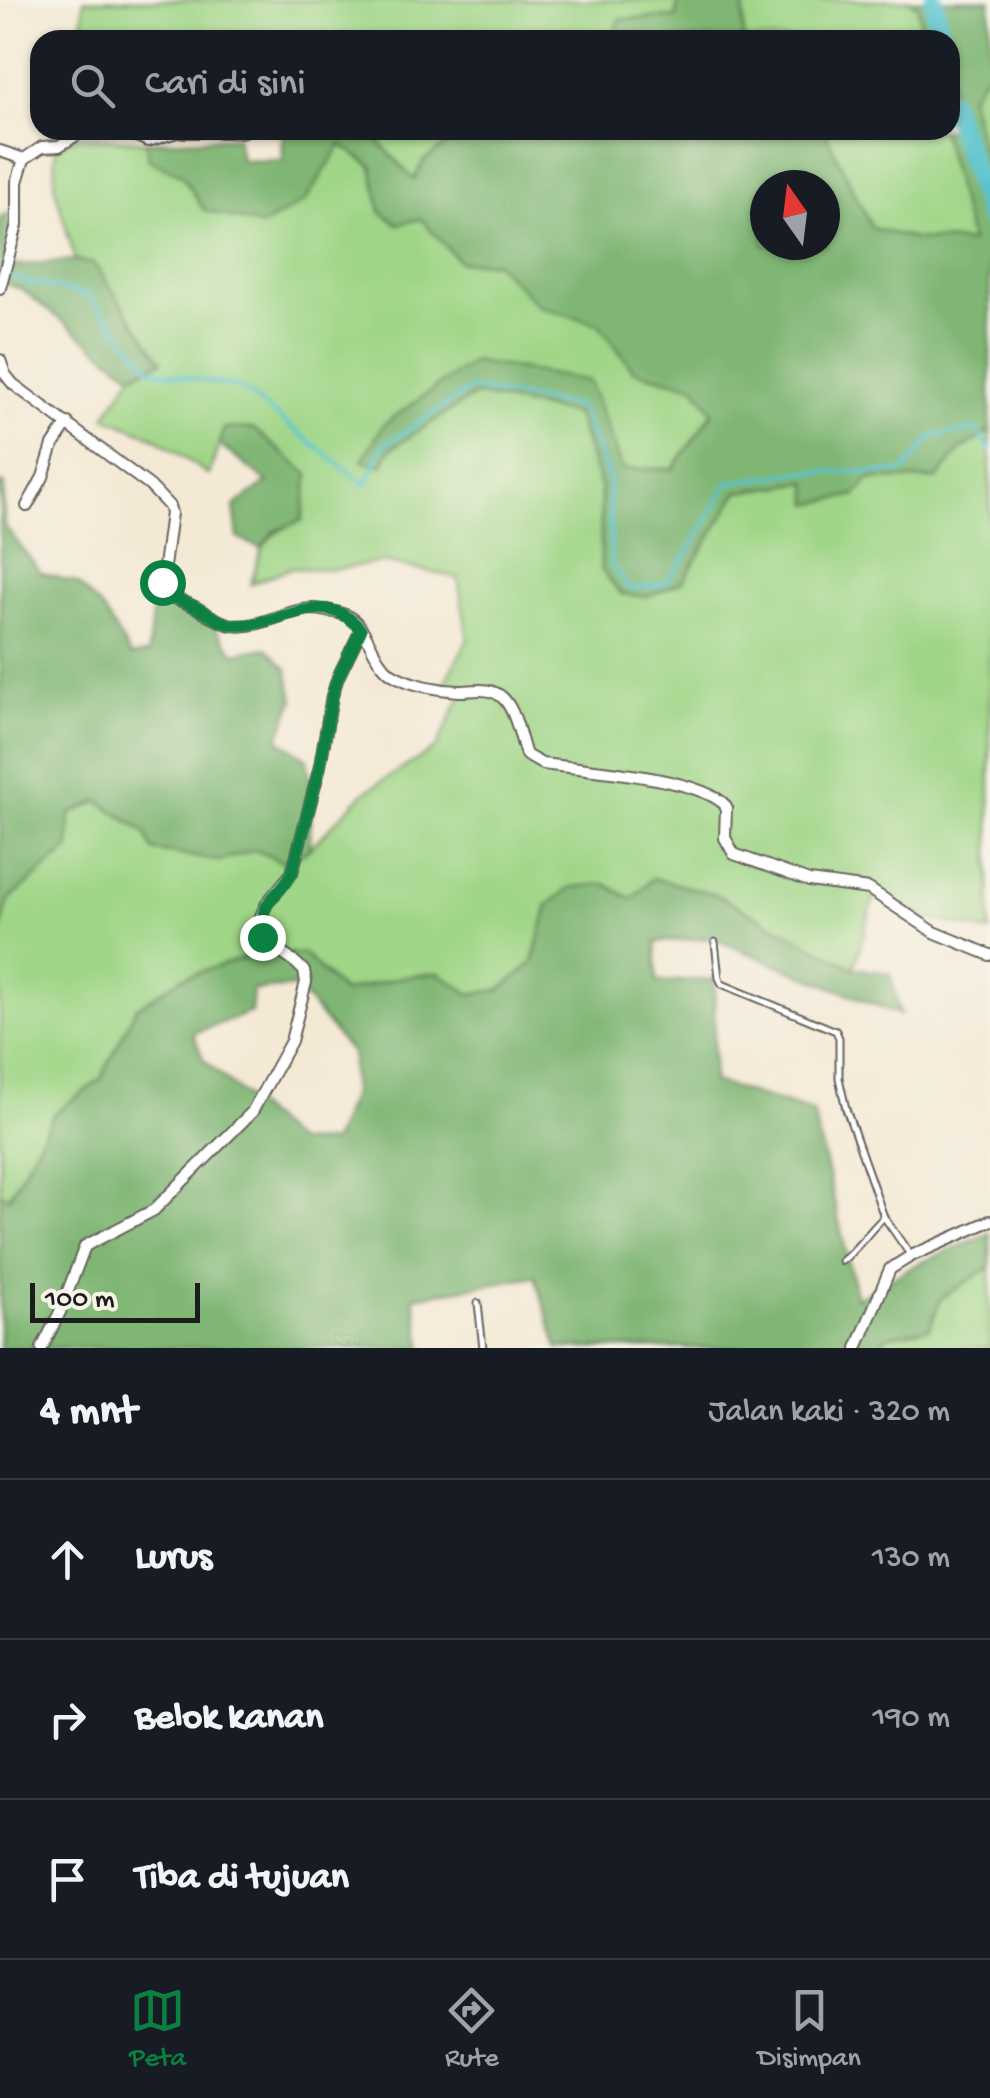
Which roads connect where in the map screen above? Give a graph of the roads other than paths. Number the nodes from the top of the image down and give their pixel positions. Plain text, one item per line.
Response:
1 (69, 140) edge
2 (0, 151) edge
3 (24, 160) junction
4 (1, 285) edge
5 (0, 360) edge
6 (68, 423) junction
7 (27, 506) dead end
8 (361, 630) junction
9 (715, 942) dead end
10 (990, 955) edge
11 (884, 1217) junction
12 (990, 1221) edge
13 (911, 1256) junction
14 (842, 1260) dead end
15 (478, 1303) dead end
16 (42, 1348) edge
17 (484, 1348) edge
18 (857, 1348) edge

1 - 3 street
2 - 3 street
3 - 4 street
5 - 6 street
6 - 7 street
6 - 8 street
8 - 10 street
8 - 16 street
9 - 11 lane
11 - 13 lane
11 - 14 lane
12 - 13 street
13 - 18 street
15 - 17 lane

